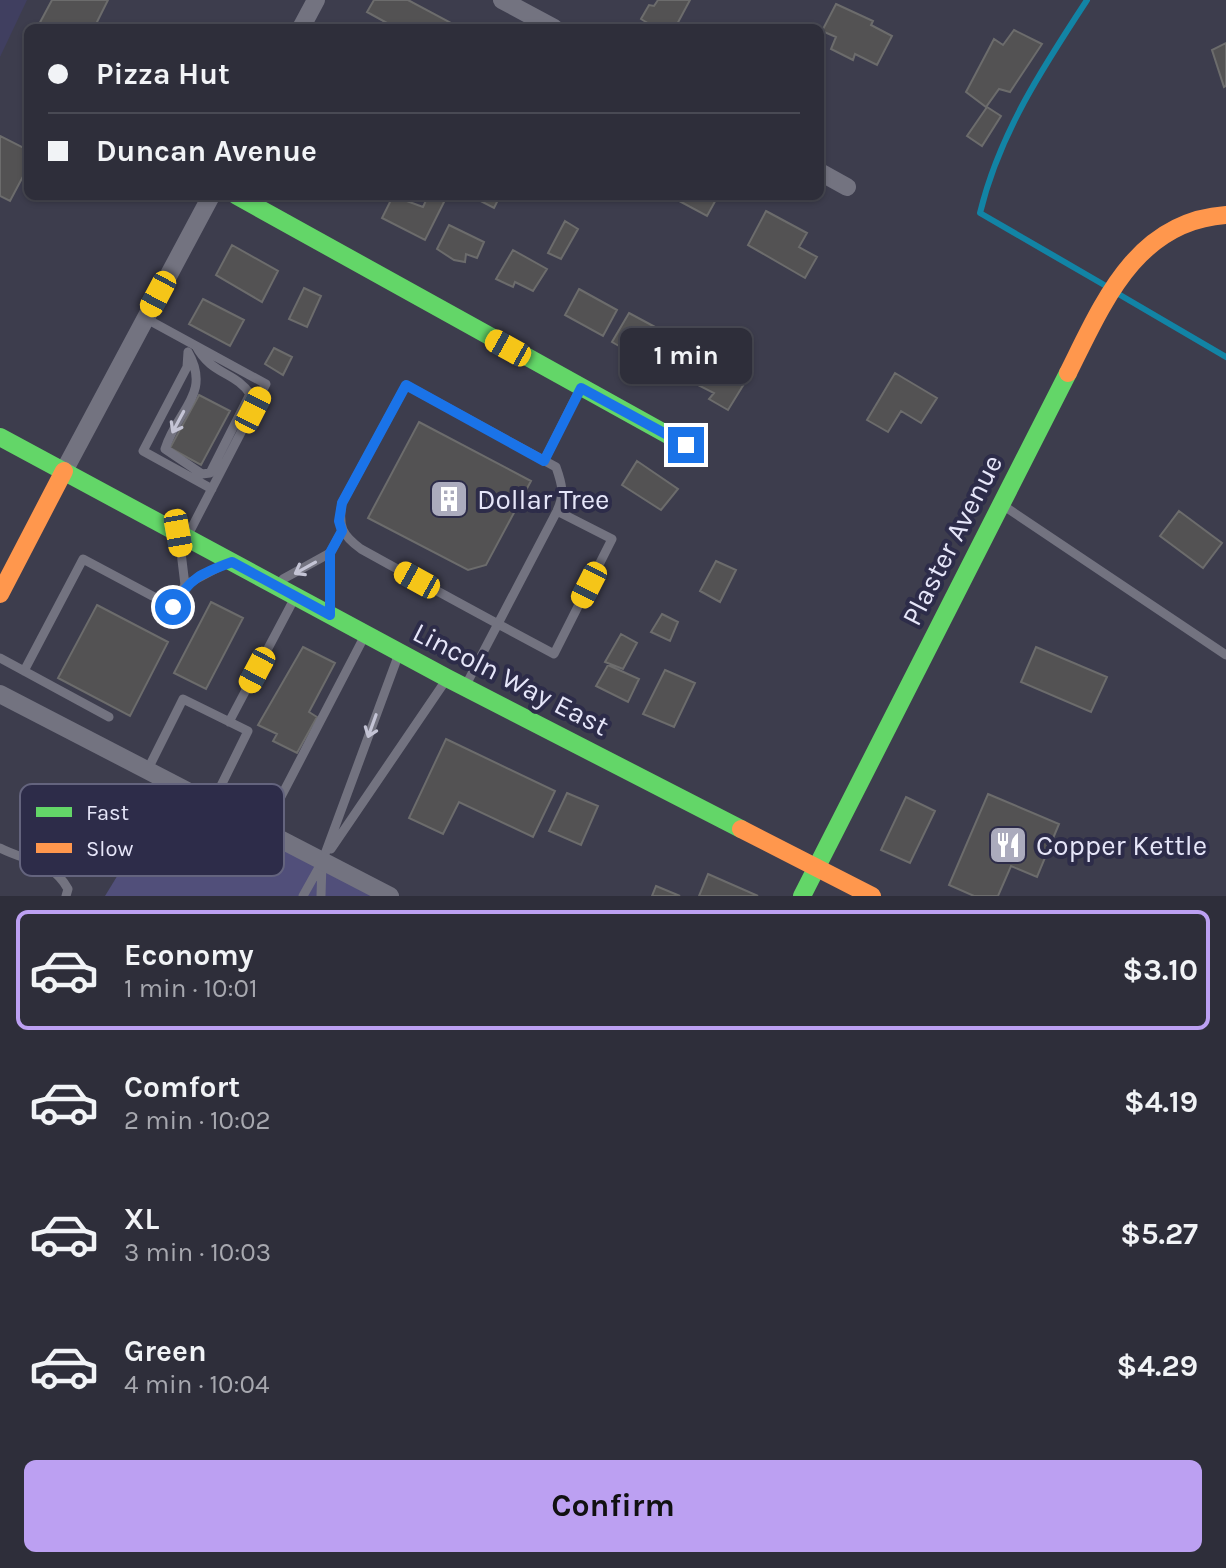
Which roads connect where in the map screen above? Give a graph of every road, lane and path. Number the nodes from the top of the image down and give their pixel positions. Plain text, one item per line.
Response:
1 (316, 0) edge
2 (502, 0) edge
3 (303, 24) edge
4 (547, 24) edge
5 (824, 174) edge
6 (847, 187) dead end
7 (209, 200) edge
8 (244, 200) edge
9 (1226, 215) edge
10 (145, 318) junction
11 (192, 349) junction
12 (581, 388) junction
13 (0, 437) edge
14 (686, 445) dead end
15 (544, 461) junction
16 (64, 471) junction
17 (212, 489) junction
18 (1002, 504) junction
19 (557, 511) junction
20 (342, 531) junction
21 (182, 535) junction
22 (330, 553) junction
23 (232, 562) junction
24 (273, 584) junction
25 (185, 585) junction
26 (0, 594) edge
27 (296, 597) junction
28 (330, 615) junction
29 (498, 624) junction
30 (366, 634) junction
31 (399, 653) junction
32 (1226, 655) edge
33 (0, 658) edge
34 (24, 671) junction
35 (447, 678) junction
36 (465, 688) junction
37 (0, 694) edge
38 (109, 717) dead end
39 (229, 722) junction
40 (147, 771) junction
41 (173, 784) edge
42 (222, 784) edge
43 (284, 791) edge
44 (284, 842) edge
45 (0, 848) edge
46 (20, 857) edge
47 (322, 862) junction
48 (817, 869) junction
49 (60, 876) edge
50 (66, 896) edge
51 (303, 896) edge
52 (321, 896) edge
53 (390, 896) edge
54 (802, 896) edge
55 (872, 896) edge

1 - 3 street
2 - 4 street
5 - 6 street
7 - 10 street
8 - 12 main road
9 - 18 main road, Plaster Avenue
10 - 11 lane
10 - 16 street
11 -> 11 lane
11 - 17 lane
11 - 17 lane
12 - 14 main road
12 - 15 lane
13 - 16 main road, Lincoln Way East
15 - 19 lane
15 - 20 lane
16 - 21 main road, Lincoln Way East
16 - 26 main road
17 - 21 lane
18 - 32 lane
18 - 48 main road, Plaster Avenue
19 - 29 lane
19 - 29 lane
20 - 22 lane
20 - 29 lane
21 - 23 main road, Lincoln Way East
21 - 25 lane
22 -> 24 lane
22 - 28 lane
23 - 24 main road, Lincoln Way East
23 - 25 lane
24 - 27 main road, Lincoln Way East
25 - 34 lane
27 - 28 main road, Lincoln Way East
27 - 39 lane
28 - 30 main road, Lincoln Way East
29 - 36 lane
30 - 31 main road, Lincoln Way East
30 - 43 lane
31 - 35 main road, Lincoln Way East
31 -> 47 lane
33 - 34 lane
34 - 38 lane
35 - 36 main road, Lincoln Way East
35 - 47 lane
36 - 48 main road, Lincoln Way East
37 - 40 street
39 - 40 lane
39 - 42 lane
40 - 41 street
44 - 47 street
45 - 46 lane
47 - 51 lane
47 - 52 lane
47 - 53 street
48 - 54 main road, Plaster Avenue
48 - 55 main road, Lincoln Way East
49 - 50 lane

